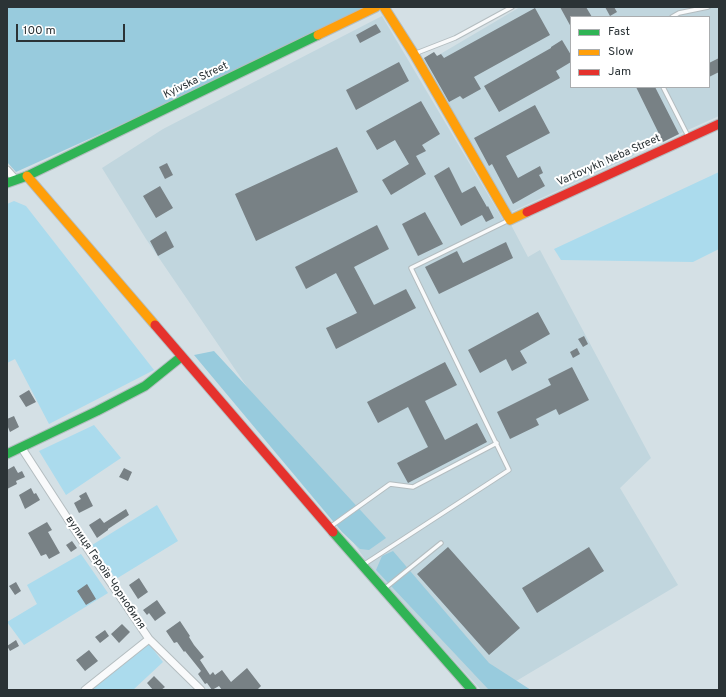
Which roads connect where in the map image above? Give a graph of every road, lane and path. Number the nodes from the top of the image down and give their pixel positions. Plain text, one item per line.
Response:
1 (376, 7) edge
2 (384, 7) edge
3 (512, 7) edge
4 (708, 7) edge
5 (674, 16) edge
6 (414, 54) junction
7 (664, 88) edge
8 (719, 124) edge
9 (689, 138) junction
10 (7, 170) edge
11 (27, 176) junction
12 (16, 180) junction
13 (7, 183) edge
14 (510, 220) junction
15 (181, 357) junction
16 (497, 443) junction
17 (21, 447) junction
18 (7, 454) edge
19 (329, 528) junction
20 (441, 542) dead end
21 (362, 566) junction
22 (383, 589) junction
23 (150, 639) junction
24 (85, 690) edge
25 (201, 690) edge
26 (472, 690) edge

1 - 11 street, Kyivska Street
2 - 6 street
3 - 6 lane
4 - 5 lane
6 - 14 street
7 - 9 lane
8 - 9 street, Vartovykh Neba Street
9 - 14 street, Vartovykh Neba Street
10 - 12 street
11 - 12 street, Kyivska Street
11 - 15 street
12 - 13 street, Kyivska Street
14 - 16 lane
15 - 17 street
15 - 19 street
16 - 19 lane
16 - 21 lane
17 - 18 street
17 - 23 street, вулиця Героїв Чорнобиля
19 - 21 street
20 - 22 lane
21 - 22 street
22 - 26 street
23 - 24 street
23 - 25 street, вулиця Героїв Чорнобиля

